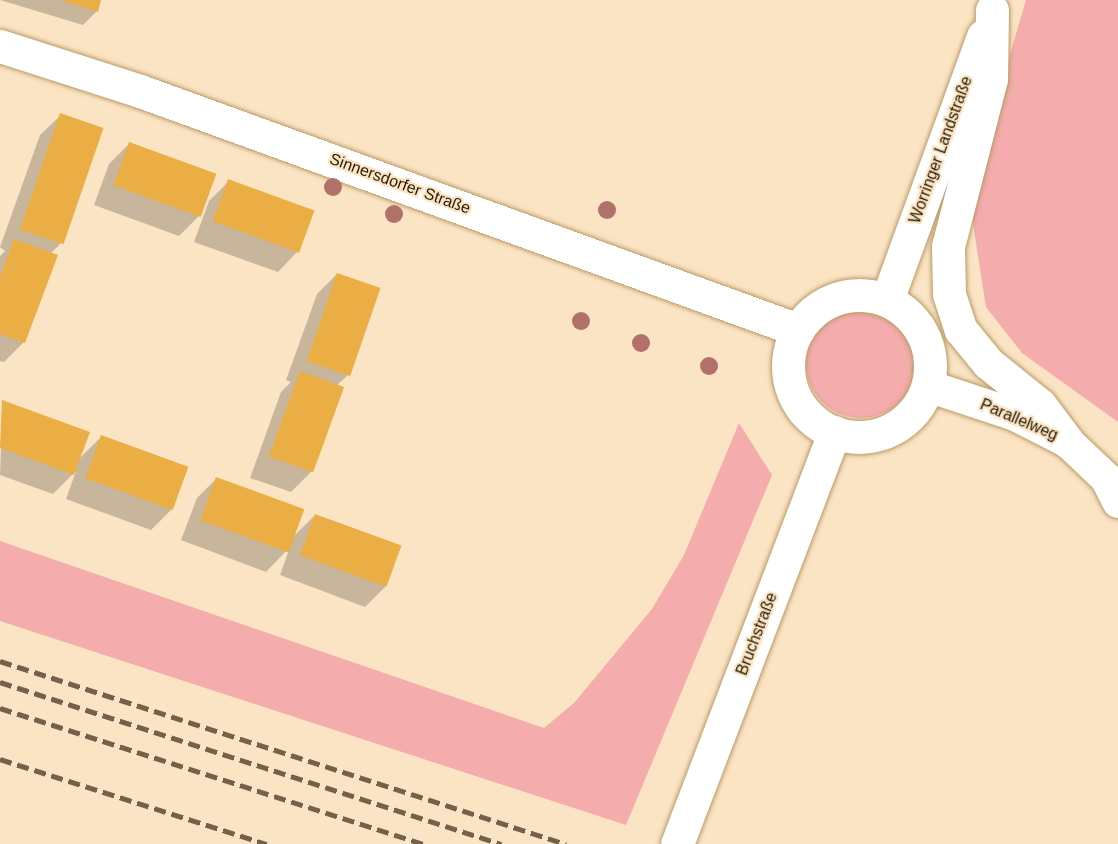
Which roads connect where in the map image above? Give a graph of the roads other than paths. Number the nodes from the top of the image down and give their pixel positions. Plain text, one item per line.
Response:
1 (994, 5) edge
2 (0, 46) edge
3 (887, 300) junction
4 (798, 330) junction
5 (928, 386) junction
6 (834, 432) junction
7 (1068, 442) junction
8 (1118, 502) edge
9 (679, 840) edge

1 - 3 main road, Worringer Landstraße
1 - 7 main road
2 - 4 main road, Sinnersdorfer Straße
3 - 4 main road
3 - 5 main road
4 - 6 main road
5 - 6 main road
5 - 7 street, Parallelweg
6 - 9 main road, Bruchstraße
7 - 8 street, Parallelweg

